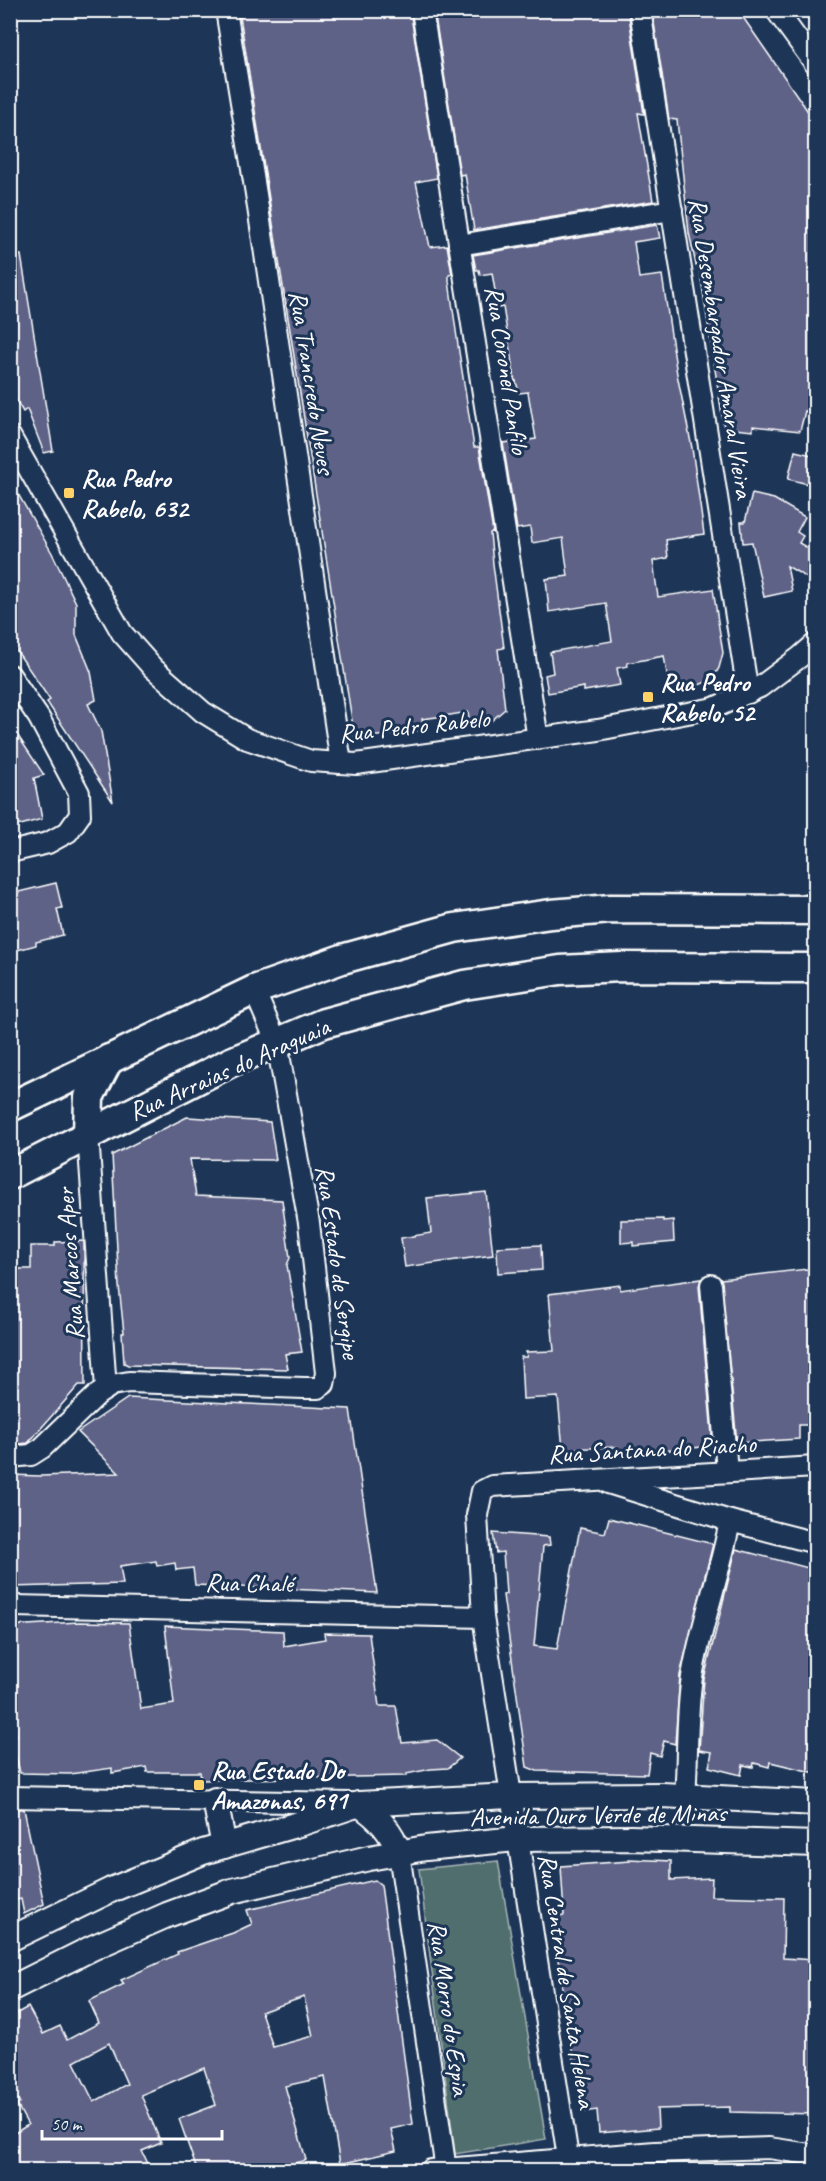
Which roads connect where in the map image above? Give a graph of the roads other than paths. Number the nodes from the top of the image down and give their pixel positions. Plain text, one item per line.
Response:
1 (226, 10) edge
2 (422, 10) edge
3 (640, 10) edge
4 (776, 10) edge
5 (816, 65) edge
6 (672, 210) junction
7 (459, 245) junction
8 (10, 436) edge
9 (816, 642) edge
10 (10, 675) edge
11 (747, 693) junction
12 (538, 739) junction
13 (341, 763) junction
14 (10, 852) edge
15 (816, 910) edge
16 (816, 968) edge
17 (254, 990) junction
18 (277, 1043) junction
19 (109, 1059) junction
20 (10, 1107) edge
21 (88, 1135) junction
22 (10, 1175) edge
23 (711, 1285) dead end
24 (106, 1389) junction
25 (10, 1457) edge
26 (816, 1467) edge
27 (727, 1471) junction
28 (595, 1478) junction
29 (492, 1486) joint
30 (730, 1521) junction
31 (816, 1543) edge
32 (15, 1606) dead end
33 (483, 1617) junction
34 (510, 1796) junction
35 (10, 1797) edge
36 (685, 1797) junction
37 (214, 1800) junction
38 (816, 1803) edge
39 (359, 1804) junction
40 (517, 1839) junction
41 (816, 1844) edge
42 (224, 1846) junction
43 (399, 1853) junction
44 (10, 1939) edge
45 (10, 1989) edge
46 (814, 2153) edge
47 (569, 2164) edge
48 (441, 2170) edge

1 - 13 street, Rua Trancredo Neves
2 - 7 street, Rua Coronel Panfilo
3 - 6 street, Rua Desembargador Amaral Vieira
4 - 5 street
6 - 7 street
6 - 11 street, Rua Desembargador Amaral Vieira
7 - 12 street, Rua Coronel Panfilo
8 - 13 street, Rua Pedro Rabelo
9 - 11 street, Rua Pedro Rabelo
10 - 14 street
11 - 12 street, Rua Pedro Rabelo
12 - 13 street, Rua Pedro Rabelo
15 - 17 main road
16 - 18 main road, Rua Arraias do Araguaia
17 - 18 street, Rua Estado de Sergipe
17 - 19 main road
18 - 21 main road, Rua Arraias do Araguaia
18 - 24 street, Rua Estado de Sergipe
19 - 20 main road
19 - 21 main road
21 - 22 main road, Rua Arraias do Araguaia
21 - 24 street, Rua Marcos Aper
23 - 27 street
24 - 25 street, Rua Estado de Sergipe
26 - 27 street, Rua Santana do Riacho
27 - 28 street, Rua Santana do Riacho
28 - 29 street, Rua Santana do Riacho
28 - 30 street
29 - 33 street, Rua Central de Santa Helena
30 - 31 street
30 - 36 street
32 - 33 street, Rua Chalé
33 - 34 street, Rua Central de Santa Helena
34 - 36 street, Avenida Ouro Verde de Minas
34 - 39 street, Avenida Ouro Verde de Minas
34 - 40 street, Rua Central de Santa Helena
35 - 37 street
36 - 38 street, Avenida Ouro Verde de Minas
37 - 39 street
37 - 42 street
39 - 42 street
39 - 43 street
40 - 41 street, Avenida Ouro Verde de Minas
40 - 43 street, Avenida Ouro Verde de Minas
40 - 47 street, Rua Central de Santa Helena
42 - 44 street
43 - 45 street, Avenida Ouro Verde de Minas
43 - 48 street, Rua Morro do Espia
46 - 47 street
47 - 48 street

